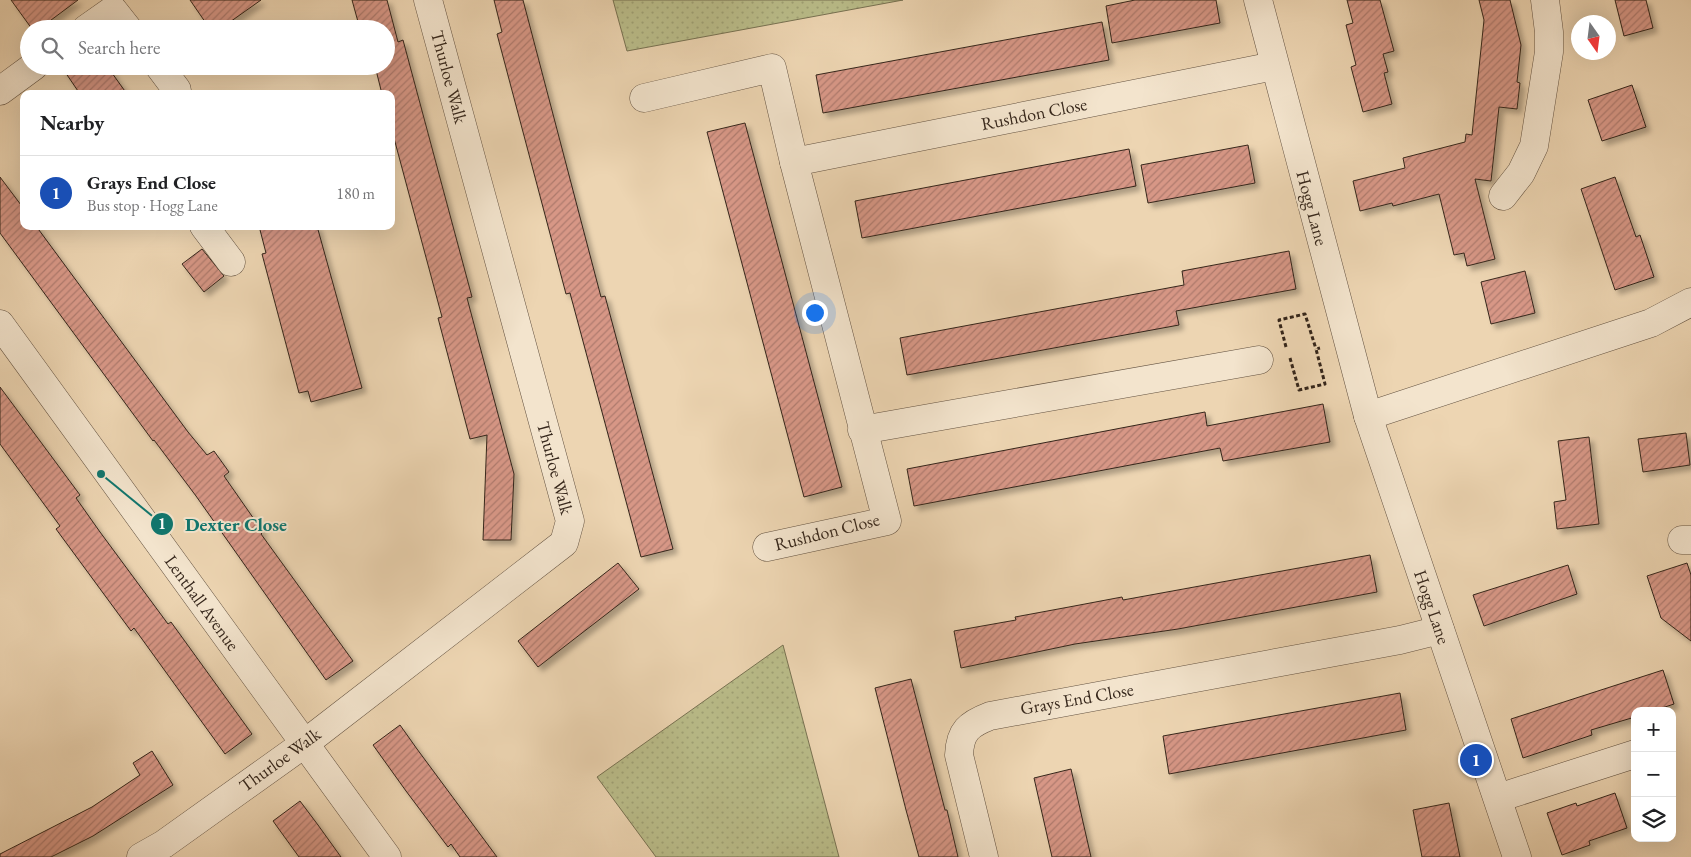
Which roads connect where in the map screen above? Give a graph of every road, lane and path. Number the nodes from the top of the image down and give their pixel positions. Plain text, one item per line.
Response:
1 (428, 0) edge
2 (1258, 0) edge
3 (1544, 0) edge
4 (116, 13) edge
5 (103, 20) edge
6 (1274, 66) junction
7 (22, 75) edge
8 (0, 91) edge
9 (644, 98) dead end
10 (794, 162) junction
11 (1503, 196) dead end
12 (207, 230) edge
13 (231, 262) dead end
14 (1691, 302) edge
15 (1679, 314) edge
16 (4, 337) edge
17 (1347, 341) junction
18 (1316, 349) junction
19 (1259, 360) dead end
20 (1368, 416) junction
21 (862, 430) junction
22 (767, 546) dead end
23 (1440, 630) junction
24 (304, 744) junction
25 (1631, 755) edge
26 (1498, 798) junction
27 (141, 857) edge
28 (387, 857) edge
29 (984, 857) edge
30 (1518, 857) edge

1 - 24 street, Thurloe Walk
2 - 6 street, Hogg Lane
3 - 11 street
4 - 5 street
6 - 10 street, Rushdon Close
6 - 17 street, Hogg Lane
7 - 8 street
9 - 10 street, Rushdon Close
10 - 21 street, Rushdon Close
12 - 13 street
14 - 15 street
15 - 20 street
16 - 24 street, Lenthall Avenue
17 - 18 path
17 - 20 street, Hogg Lane
18 - 18 path
19 - 21 street
20 - 23 street, Hogg Lane
21 - 22 street, Rushdon Close
23 - 26 street, Hogg Lane
23 - 29 street, Grays End Close
24 - 27 street, Thurloe Walk
24 - 28 street, Lenthall Avenue
25 - 26 street
26 - 30 street, Hogg Lane

